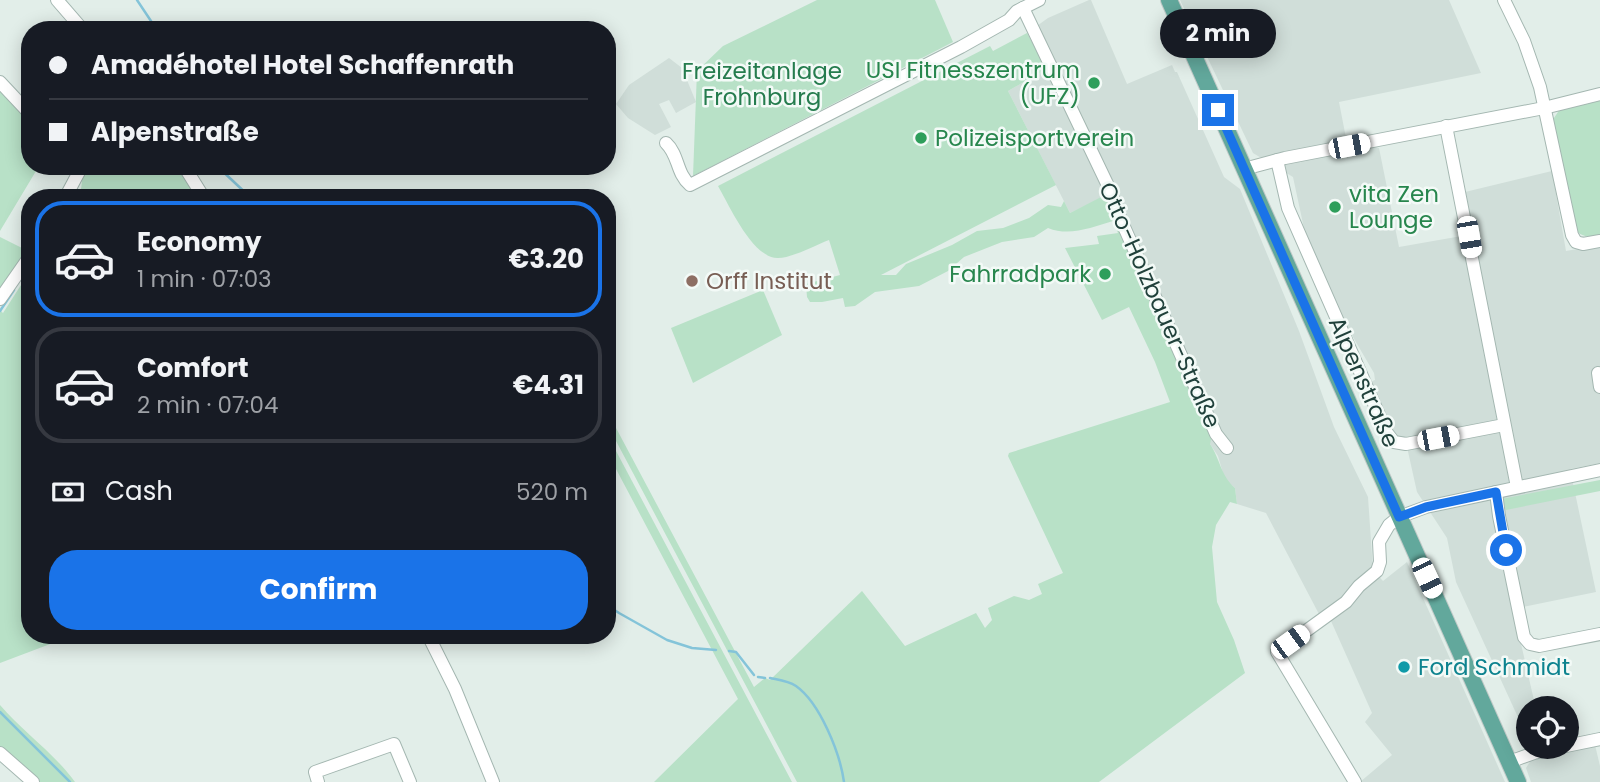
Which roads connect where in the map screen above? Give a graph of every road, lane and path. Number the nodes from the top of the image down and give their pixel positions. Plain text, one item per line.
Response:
1 (57, 0) edge
2 (1039, 0) edge
3 (1169, 0) edge
4 (1504, 0) edge
5 (1023, 8) junction
6 (75, 21) edge
7 (0, 82) edge
8 (1600, 94) edge
9 (21, 104) edge
10 (1544, 108) junction
11 (1446, 126) junction
12 (666, 144) dead end
13 (1277, 160) junction
14 (1244, 169) junction
15 (1600, 241) edge
16 (21, 269) edge
17 (0, 299) edge
18 (1598, 373) dead end
19 (1600, 387) edge
20 (1504, 425) junction
21 (1227, 448) dead end
22 (1600, 470) edge
23 (1517, 487) junction
24 (1496, 492) junction
25 (1399, 517) junction
26 (1600, 634) edge
27 (432, 644) edge
28 (1600, 739) edge
29 (1579, 743) edge
30 (0, 753) edge
31 (1517, 759) edge
32 (1509, 762) junction
33 (33, 782) edge
34 (318, 782) edge
35 (411, 782) edge
36 (493, 782) edge
37 (1355, 782) edge
38 (1518, 782) edge

1 - 6 street
2 - 5 street
3 - 14 main road, Alpenstraße
4 - 10 street
5 - 12 street
5 - 21 street, Otto-Holzbauer-Straße
7 - 9 street
8 - 10 street
10 - 11 street
10 - 15 street
11 - 13 street
11 - 20 street
13 - 14 street
13 - 20 street, Alpenstraße
14 - 25 main road, Alpenstraße
16 - 17 street
18 - 19 street
20 - 23 street
22 - 23 street
23 - 24 street
24 - 25 street
24 - 26 street
25 - 32 main road, Alpenstraße
25 - 37 street
27 - 36 street
28 - 29 street
30 - 33 street
31 - 32 street
32 - 38 main road, Alpenstraße
34 - 35 street

